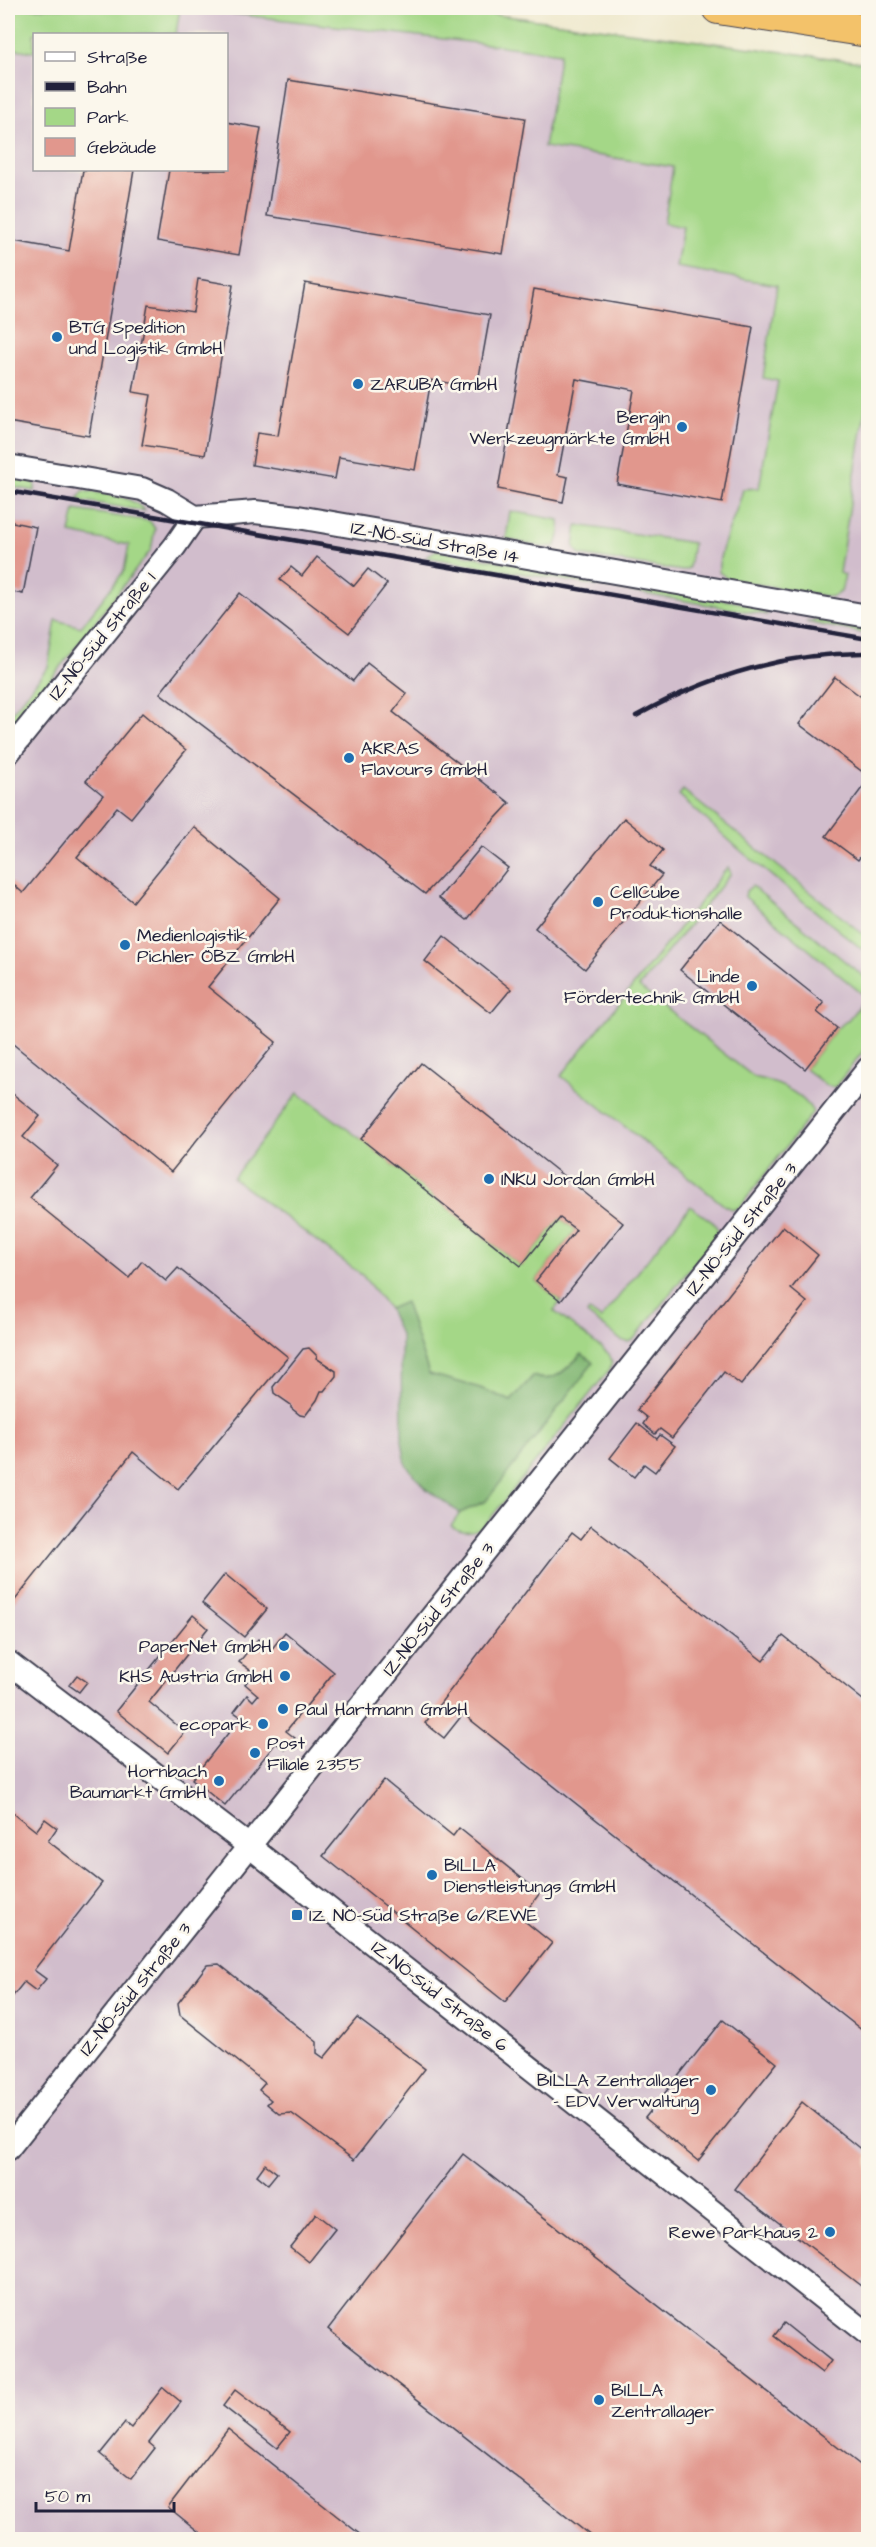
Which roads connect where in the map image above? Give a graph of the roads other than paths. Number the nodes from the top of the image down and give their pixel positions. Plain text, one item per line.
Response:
1 (718, 8) edge
2 (868, 31) edge
3 (8, 466) edge
4 (195, 517) junction
5 (868, 616) edge
6 (8, 753) edge
7 (868, 1069) edge
8 (8, 1662) edge
9 (249, 1846) junction
10 (8, 2149) edge
11 (868, 2334) edge

1 - 2 highway
3 - 4 street
4 - 5 street, IZ-NÖ-Süd Straße 14
4 - 6 street, IZ-NÖ-Süd Straße 1
7 - 9 street, IZ-NÖ-Süd Straße 3
8 - 9 street, IZ-NÖ-Süd Straße 6
9 - 10 street, IZ-NÖ-Süd Straße 3
9 - 11 street, IZ-NÖ-Süd Straße 6

